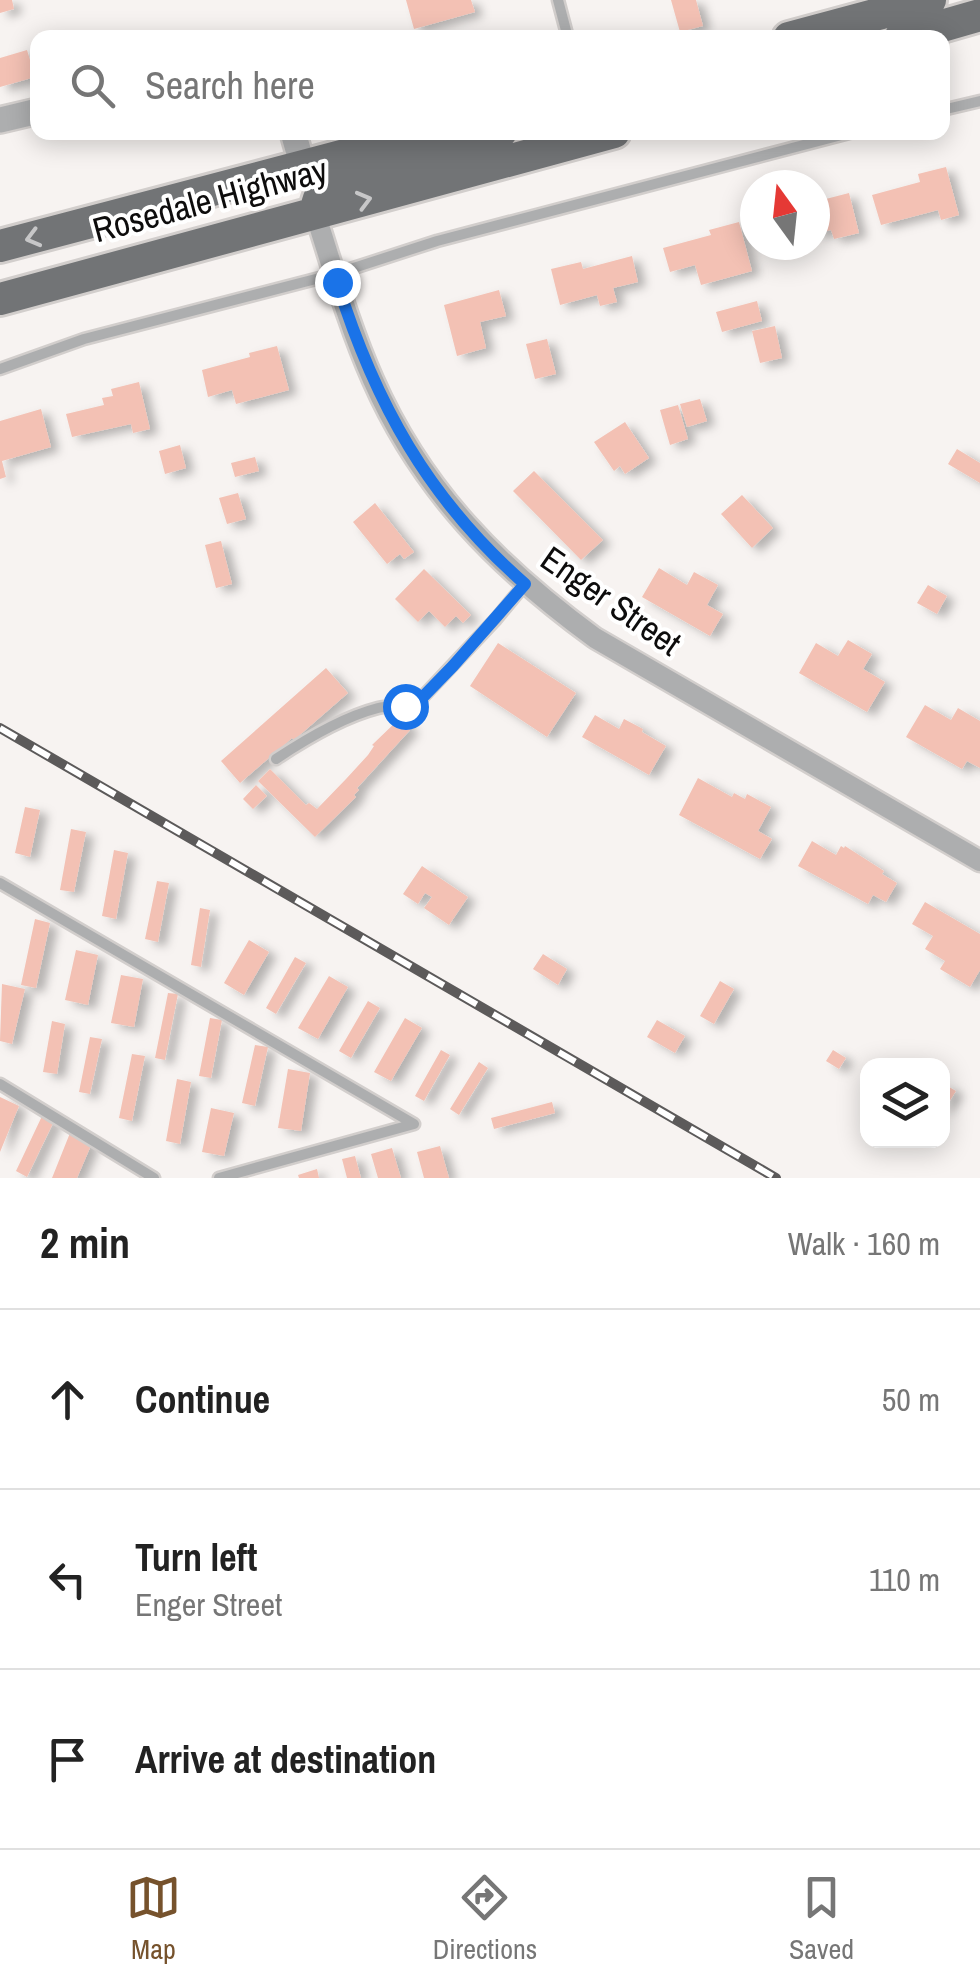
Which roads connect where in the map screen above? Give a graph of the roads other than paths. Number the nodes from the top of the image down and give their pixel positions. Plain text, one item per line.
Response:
1 (558, 0) edge
2 (930, 0) edge
3 (980, 15) edge
4 (566, 30) edge
5 (819, 30) edge
6 (928, 30) edge
7 (980, 34) edge
8 (950, 42) edge
9 (980, 101) edge
10 (950, 108) edge
11 (30, 113) edge
12 (0, 120) edge
13 (295, 140) edge
14 (403, 140) edge
15 (472, 140) edge
16 (585, 140) edge
17 (822, 140) edge
18 (303, 167) junction
19 (316, 213) junction
20 (0, 246) edge
21 (335, 274) junction
22 (0, 277) edge
23 (0, 299) edge
24 (0, 368) edge
25 (525, 584) junction
26 (276, 759) dead end
27 (980, 861) edge
28 (0, 883) edge
29 (0, 1084) edge
30 (154, 1178) edge
31 (219, 1178) edge

1 - 4 lane
2 - 5 main road
3 - 6 main road
7 - 8 main road
9 - 10 lane
11 - 12 street
13 - 18 street
14 - 18 main road, Rosedale Highway
15 - 19 main road
19 -> 16 main road, Rosedale Highway
17 - 21 lane
18 -> 20 main road, Rosedale Highway
18 - 22 main road
19 - 21 street, Enger Street
19 - 23 main road, Rosedale Highway
21 - 24 lane
21 - 25 street, Enger Street
25 - 26 lane
25 - 27 street, Enger Street
28 - 31 lane
29 - 30 lane

